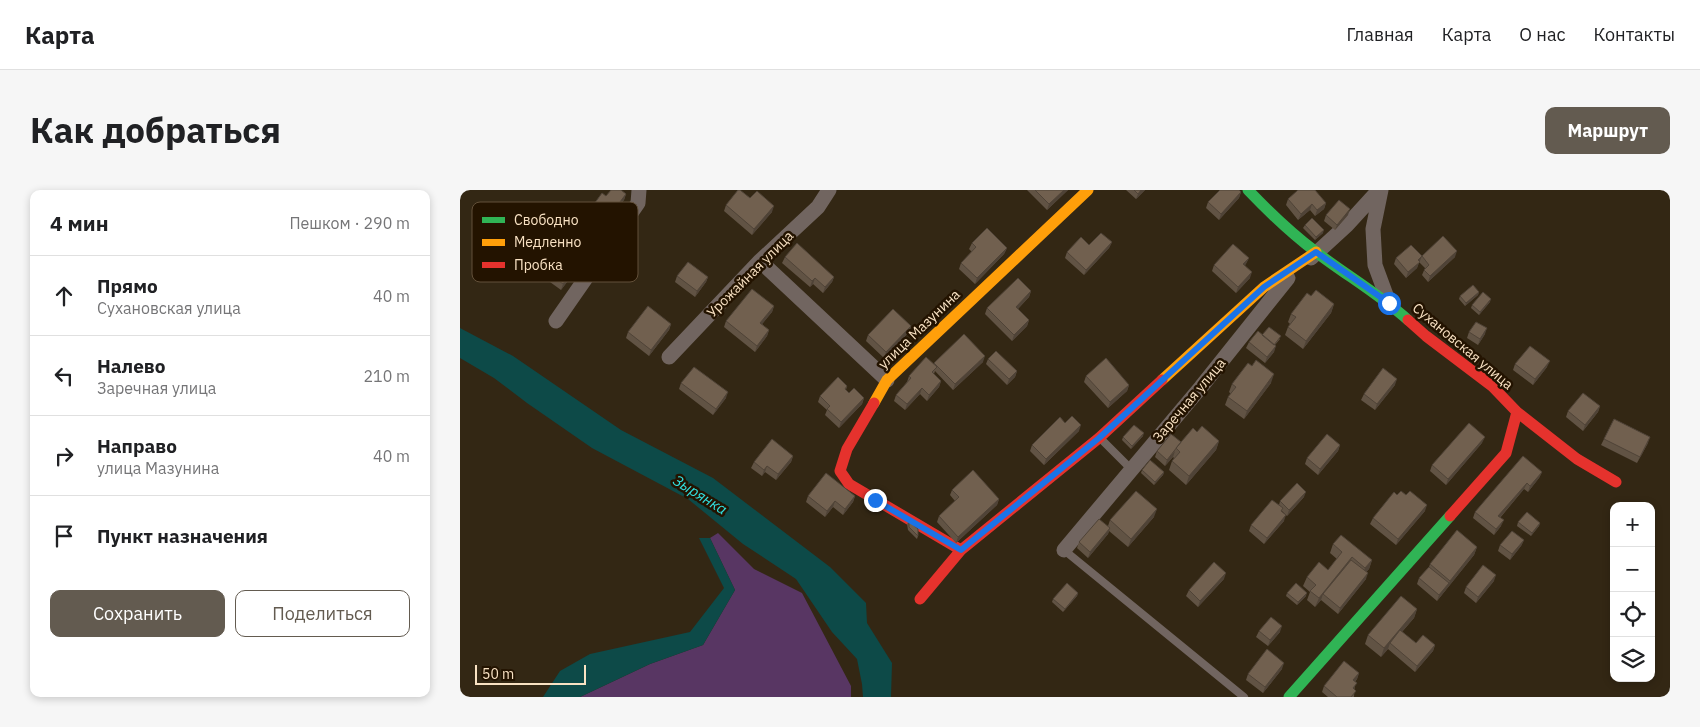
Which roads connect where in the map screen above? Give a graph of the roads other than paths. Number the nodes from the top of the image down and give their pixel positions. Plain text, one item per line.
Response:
1 (639, 190) edge
2 (830, 190) edge
3 (1088, 190) edge
4 (1248, 190) edge
5 (1380, 190) edge
6 (638, 203) edge
7 (1316, 252) junction
8 (760, 261) junction
9 (583, 282) edge
10 (1389, 303) junction
11 (556, 321) dead end
12 (670, 357) dead end
13 (887, 380) junction
14 (1517, 412) junction
15 (1099, 438) junction
16 (1131, 469) junction
17 (1616, 482) dead end
18 (961, 550) junction
19 (1064, 550) joint
20 (920, 599) dead end
21 (1244, 697) edge
22 (1289, 697) edge

1 - 6 street
2 - 8 street, Урожайная улица
3 - 13 street, улица Мазунина
4 - 7 street, Сухановская улица
5 - 7 street, Заречная улица
5 - 10 street
7 - 10 street, Сухановская улица
7 - 15 street, Заречная улица
7 - 16 street, Заречная улица
8 - 12 street, Урожайная улица
8 - 13 street
9 - 11 street
10 - 14 street, Сухановская улица
13 - 18 street, улица Мазунина
14 - 17 street, Сухановская улица
14 - 22 street
15 - 16 lane
15 - 18 street, Заречная улица
16 - 19 street, Заречная улица
18 - 20 street, Заречная улица
19 - 21 lane

